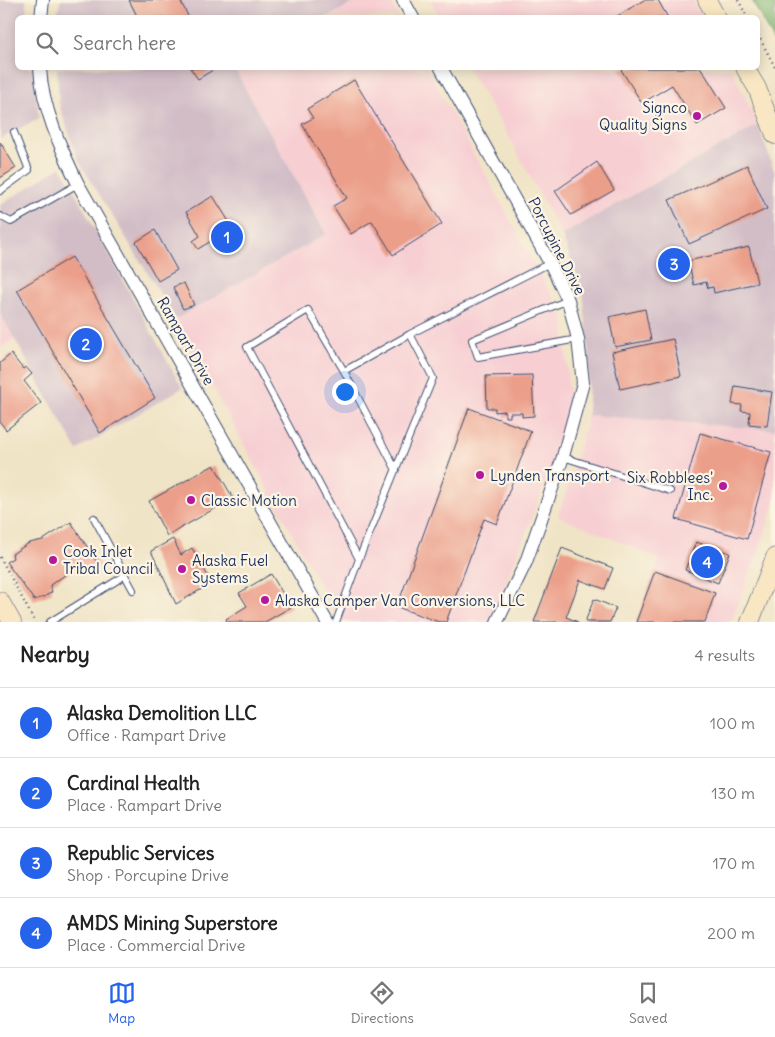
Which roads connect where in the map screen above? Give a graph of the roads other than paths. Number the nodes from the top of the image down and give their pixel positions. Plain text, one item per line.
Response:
1 (43, 0) edge
2 (404, 0) edge
3 (708, 0) edge
4 (41, 15) edge
5 (412, 15) edge
6 (716, 15) edge
7 (40, 70) edge
8 (442, 70) edge
9 (746, 70) edge
10 (14, 132) dead end
11 (775, 135) edge
12 (78, 184) junction
13 (0, 191) edge
14 (0, 216) edge
15 (550, 263) junction
16 (568, 300) junction
17 (410, 334) junction
18 (578, 339) junction
19 (344, 371) junction
20 (563, 457) junction
21 (396, 470) junction
22 (670, 491) dead end
23 (94, 518) dead end
24 (775, 558) edge
25 (359, 559) junction
26 (124, 576) junction
27 (133, 590) dead end
28 (1, 604) edge
29 (12, 622) edge
30 (50, 622) edge
31 (327, 622) edge
32 (336, 622) edge
33 (498, 622) edge
34 (750, 622) edge

1 - 4 street
2 - 5 street
3 - 6 main road
7 - 12 street, Rampart Drive
8 - 15 street, Porcupine Drive
9 - 11 main road
10 - 13 lane
12 - 14 lane
12 - 31 street, Rampart Drive
15 - 16 street, Porcupine Drive
15 - 17 lane
16 - 18 street, Porcupine Drive
16 - 18 lane
17 - 19 lane
17 - 21 lane
18 - 20 street, Porcupine Drive
19 - 21 lane
19 - 25 lane
20 - 22 lane
20 - 33 street, Porcupine Drive
21 - 25 lane
23 - 26 lane
24 - 34 main road
25 - 32 lane
26 - 27 lane
26 - 30 lane
28 - 29 main road

